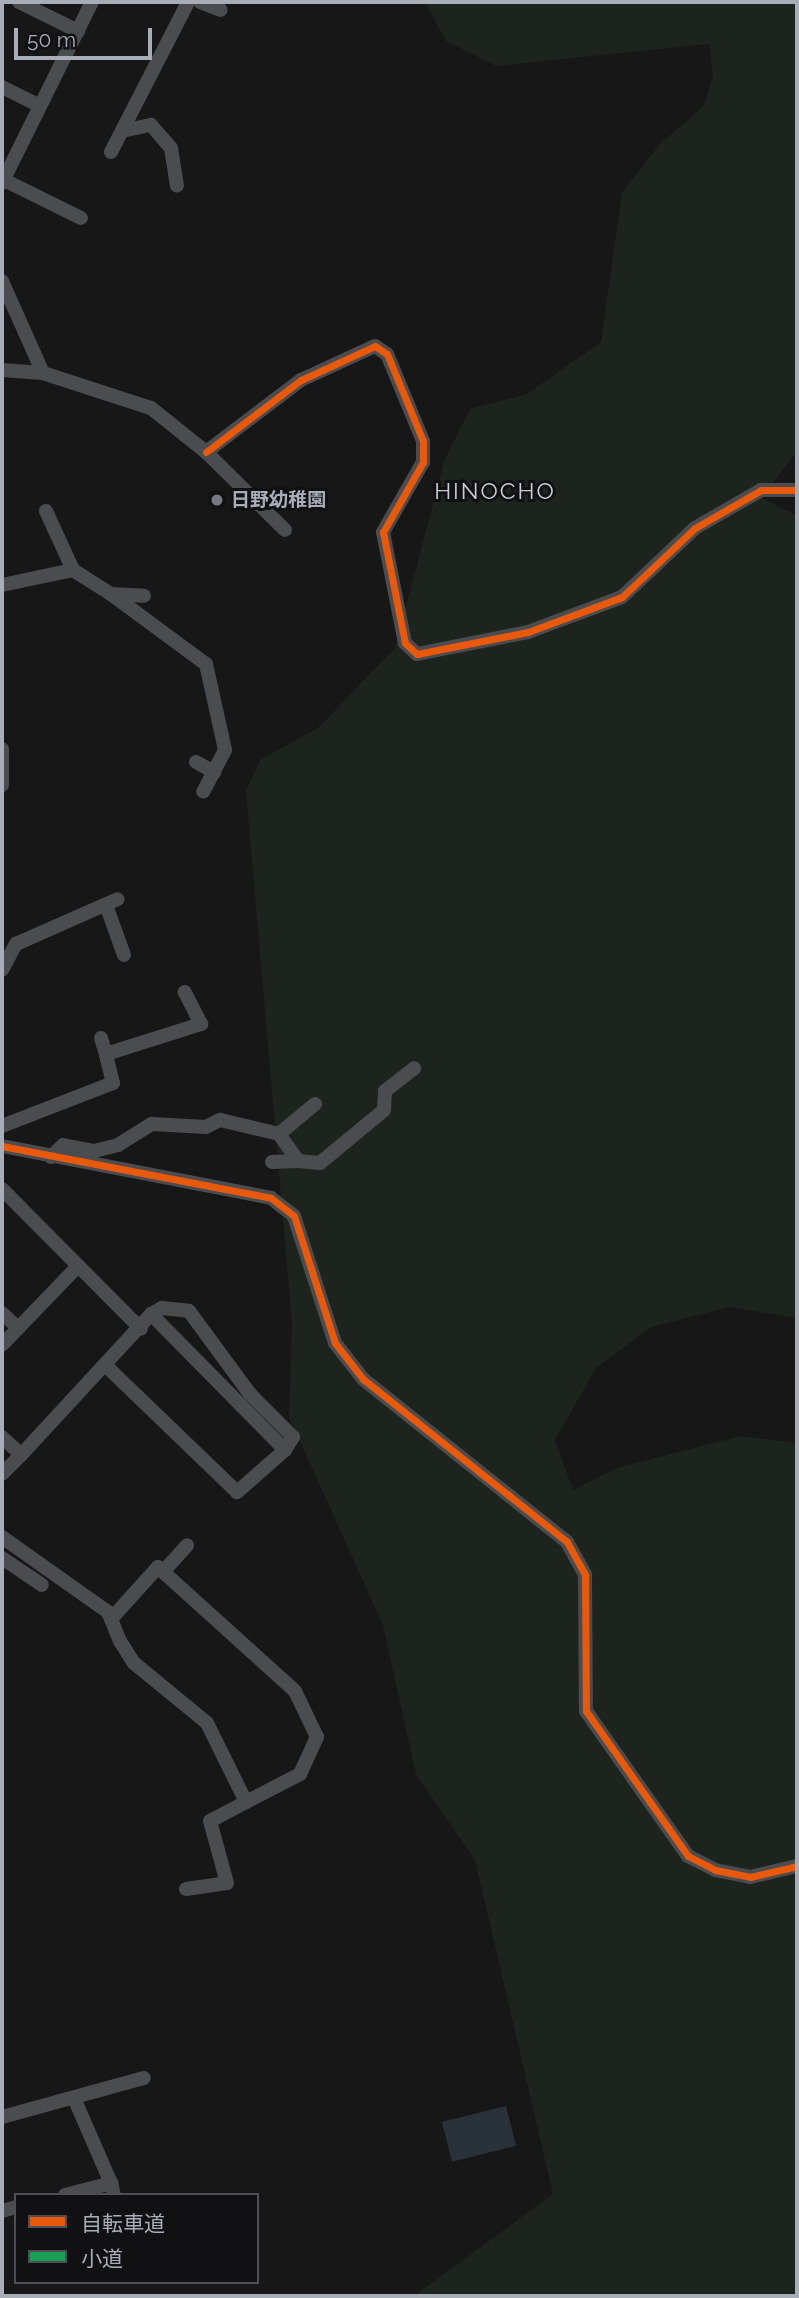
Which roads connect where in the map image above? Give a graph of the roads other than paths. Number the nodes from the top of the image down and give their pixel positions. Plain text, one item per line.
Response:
1 (19, 2) edge
2 (92, 2) edge
3 (188, 2) edge
4 (200, 2) edge
5 (221, 10) dead end
6 (78, 31) junction
7 (2, 87) edge
8 (40, 106) junction
9 (122, 131) junction
10 (111, 152) dead end
11 (2, 181) edge
12 (177, 186) dead end
13 (81, 218) dead end
14 (2, 281) edge
15 (6, 302) edge
16 (2, 370) edge
17 (43, 373) junction
18 (206, 452) junction
19 (797, 490) edge
20 (46, 511) dead end
21 (285, 530) dead end
22 (73, 570) junction
23 (2, 585) edge
24 (111, 594) junction
25 (144, 596) dead end
26 (2, 749) edge
27 (196, 762) dead end
28 (214, 772) junction
29 (2, 785) edge
30 (203, 792) dead end
31 (124, 955) dead end
32 (2, 970) edge
33 (185, 992) dead end
34 (101, 1038) dead end
35 (106, 1054) junction
36 (414, 1068) dead end
37 (315, 1104) dead end
38 (2, 1126) edge
39 (279, 1134) junction
40 (2, 1146) edge
41 (51, 1157) junction
42 (298, 1161) junction
43 (272, 1162) dead end
44 (2, 1189) edge
45 (78, 1266) junction
46 (2, 1313) edge
47 (150, 1314) junction
48 (18, 1328) junction
49 (141, 1329) junction
50 (2, 1345) edge
51 (106, 1366) junction
52 (2, 1437) edge
53 (285, 1450) junction
54 (20, 1455) junction
55 (2, 1474) edge
56 (2, 1537) edge
57 (187, 1545) dead end
58 (2, 1558) edge
59 (163, 1572) junction
60 (42, 1585) dead end
61 (111, 1619) junction
62 (246, 1802) junction
63 (797, 1866) edge
64 (186, 1889) dead end
65 (144, 2078) dead end
66 (74, 2098) junction
67 (2, 2117) edge
68 (113, 2189) edge
69 (81, 2193) edge

1 - 6 street
2 - 6 street
3 - 9 street
4 - 5 street
6 - 8 street
7 - 8 street
8 - 11 street
9 - 10 street
9 - 12 street
11 - 13 street
14 - 15 street
15 - 17 street
16 - 17 street
17 - 18 street
18 - 19 street
18 - 21 street
20 - 22 street
22 - 23 street
22 - 24 street
24 - 25 street
24 - 28 street
26 - 29 street
27 - 28 street
28 - 30 street
31 - 32 street
33 - 35 street
34 - 35 street
35 - 38 street
36 - 42 street
37 - 39 street
39 - 41 street
39 - 42 street
40 - 41 street
41 - 63 street
42 - 43 street
44 - 45 street
45 - 48 street
45 - 49 street
46 - 48 street
47 - 49 street
47 - 53 street
47 - 53 street
48 - 50 street
49 - 51 street
51 - 53 street
51 - 54 street
52 - 54 street
54 - 55 street
56 - 61 street
57 - 59 street
58 - 60 street
59 - 61 street
59 - 62 street
61 - 62 street
62 - 64 street
65 - 66 street
66 - 67 street
66 - 68 street
68 - 69 street

